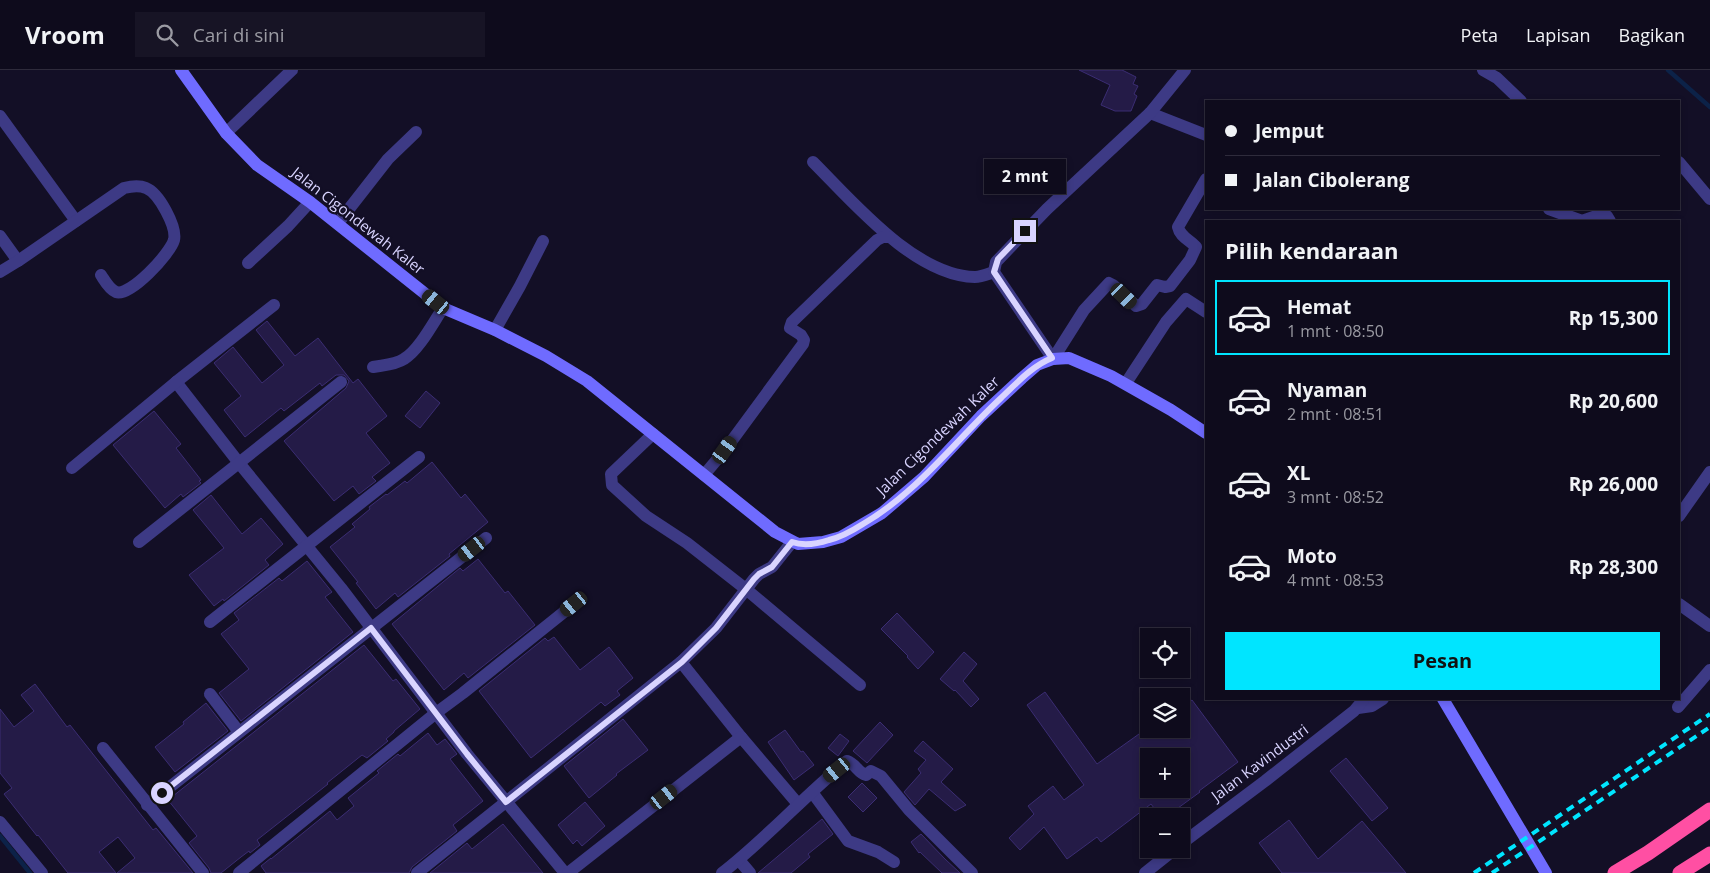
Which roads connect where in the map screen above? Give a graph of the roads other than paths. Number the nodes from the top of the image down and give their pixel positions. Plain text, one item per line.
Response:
1 (182, 70) edge
2 (292, 70) edge
3 (1185, 70) edge
4 (1483, 70) edge
5 (1520, 100) edge
6 (1150, 113) junction
7 (0, 116) edge
8 (416, 132) dead end
9 (226, 133) junction
10 (1205, 135) edge
11 (813, 162) dead end
12 (1680, 163) edge
13 (1205, 181) edge
14 (1710, 199) edge
15 (310, 202) junction
16 (1551, 210) edge
17 (76, 220) junction
18 (1582, 220) edge
19 (1582, 220) edge
20 (1609, 220) edge
21 (338, 224) junction
22 (0, 236) edge
23 (890, 237) junction
24 (543, 240) dead end
25 (18, 261) junction
26 (248, 263) dead end
27 (0, 272) edge
28 (994, 272) junction
29 (101, 275) dead end
30 (1170, 286) junction
31 (1186, 299) junction
32 (274, 305) dead end
33 (444, 308) junction
34 (1205, 311) edge
35 (494, 330) junction
36 (1052, 358) junction
37 (373, 367) dead end
38 (176, 382) junction
39 (342, 382) dead end
40 (1126, 383) junction
41 (1205, 433) edge
42 (653, 434) junction
43 (418, 457) dead end
44 (239, 463) junction
45 (72, 468) dead end
46 (1710, 472) edge
47 (704, 475) junction
48 (1680, 515) edge
49 (486, 538) dead end
50 (138, 542) dead end
51 (792, 542) junction
52 (307, 546) junction
53 (747, 590) junction
54 (574, 604) dead end
55 (1680, 605) edge
56 (210, 622) dead end
57 (1710, 626) edge
58 (371, 628) junction
59 (682, 662) junction
60 (1710, 670) edge
61 (860, 685) dead end
62 (210, 694) dead end
63 (1381, 700) edge
64 (1444, 700) edge
65 (1361, 703) edge
66 (1678, 707) dead end
67 (436, 713) junction
68 (239, 732) junction
69 (741, 737) junction
70 (103, 748) dead end
71 (812, 792) junction
72 (506, 802) junction
73 (798, 804) junction
74 (147, 805) junction
75 (1710, 810) edge
76 (0, 822) edge
77 (1190, 837) edge
78 (1710, 854) edge
79 (1164, 858) edge
80 (738, 860) junction
81 (894, 862) dead end
82 (1544, 870) edge
83 (42, 873) edge
84 (203, 873) edge
85 (239, 873) edge
86 (417, 873) edge
87 (566, 873) edge
88 (722, 873) edge
89 (750, 873) edge
90 (972, 873) edge
91 (1145, 873) edge
92 (1615, 873) edge
93 (1680, 873) edge

1 - 9 main road, Jalan Cigondewah Kaler
2 - 9 street
3 - 6 street
4 - 5 street
6 - 10 street
6 - 28 street
7 - 17 street
8 - 21 street
9 - 15 main road, Jalan Cigondewah Kaler
11 - 23 street
12 - 14 street
13 - 30 street
15 - 21 main road, Jalan Cigondewah Kaler
15 - 26 street
16 - 18 street
17 - 25 street
17 - 29 street
19 - 20 street
21 - 33 main road, Jalan Cigondewah Kaler
22 - 25 street
23 - 28 street
23 - 47 street
24 - 35 street
25 - 27 street
28 - 36 street
30 - 31 street
30 - 36 street
31 - 34 street
31 - 40 street
32 - 38 street
33 - 35 main road, Jalan Cigondewah Kaler
33 - 37 street
35 - 42 main road, Jalan Cigondewah Kaler
36 - 40 main road
36 - 51 main road, Jalan Cigondewah Kaler
38 - 44 street
38 - 45 street
39 - 44 street
40 - 41 main road
42 - 47 main road, Jalan Cigondewah Kaler
42 - 53 street
43 - 52 street
44 - 50 street
44 - 52 street
46 - 48 street
47 - 51 main road, Jalan Cigondewah Kaler
49 - 58 street
51 - 53 street
52 - 56 street
52 - 58 street
53 - 59 street
53 - 61 street
54 - 67 street
55 - 57 street
58 - 67 street
58 - 68 street
59 - 69 street
59 - 72 street
60 - 66 street
62 - 68 street
63 - 65 street, Jalan Kavindustri
64 - 82 main road
65 - 77 street, Jalan Kavindustri
67 - 72 street
67 - 85 street
68 - 74 street
69 - 73 street
69 - 87 street
70 - 74 street
71 - 73 street
71 - 81 street
71 - 90 street
72 - 86 street
72 - 87 street
73 - 80 street
74 - 84 street
75 - 92 highway
76 - 83 street
78 - 93 highway
79 - 91 street
80 - 88 street
80 - 89 street

